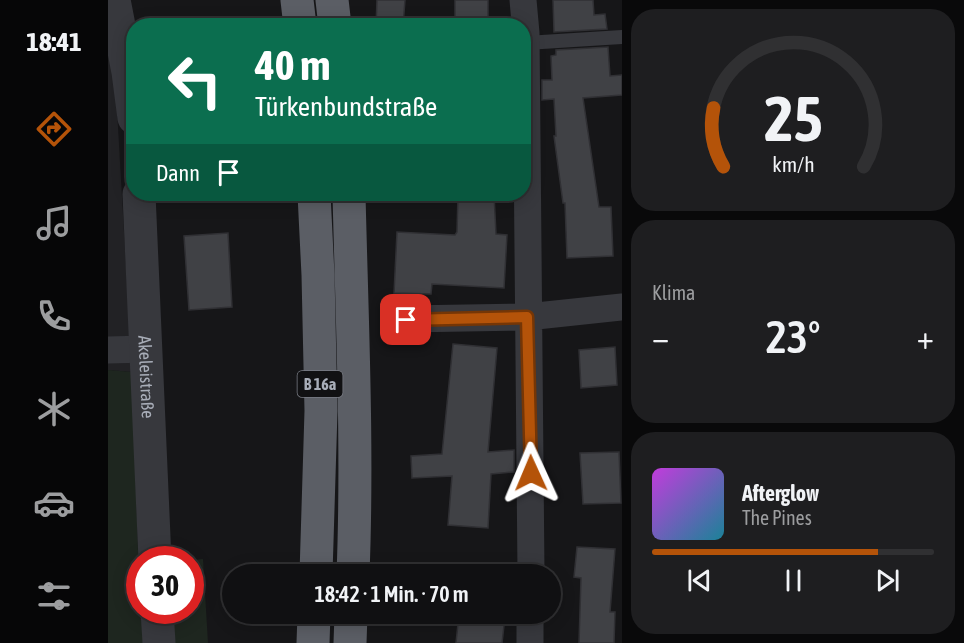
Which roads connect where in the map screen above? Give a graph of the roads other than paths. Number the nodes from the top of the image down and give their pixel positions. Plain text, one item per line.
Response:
1 (114, 0) edge
2 (297, 0) edge
3 (332, 0) edge
4 (523, 0) edge
5 (299, 18) edge
6 (334, 18) edge
7 (524, 18) edge
8 (622, 37) edge
9 (531, 43) edge
10 (126, 62) edge
11 (139, 201) edge
12 (314, 201) edge
13 (349, 201) edge
14 (527, 201) edge
15 (622, 307) edge
16 (527, 317) junction
17 (406, 320) dead end
18 (146, 349) junction
19 (108, 350) edge
20 (154, 546) edge
21 (316, 564) edge
22 (353, 564) edge
23 (531, 564) edge
24 (158, 624) edge
25 (314, 624) edge
26 (351, 624) edge
27 (530, 624) edge
28 (159, 643) edge
29 (313, 643) edge
30 (350, 643) edge
31 (530, 643) edge

1 - 10 street
2 - 5 highway
3 - 6 highway
4 - 7 street
8 - 9 lane
11 - 18 street, Akeleistraße
12 - 21 highway, B 16a
13 - 22 highway, B 16a
14 - 16 street
15 - 16 street
16 - 17 street
16 - 23 street
18 - 19 street
18 - 20 street, Akeleistraße
24 - 28 street
25 - 29 highway
26 - 30 highway
27 - 31 street

